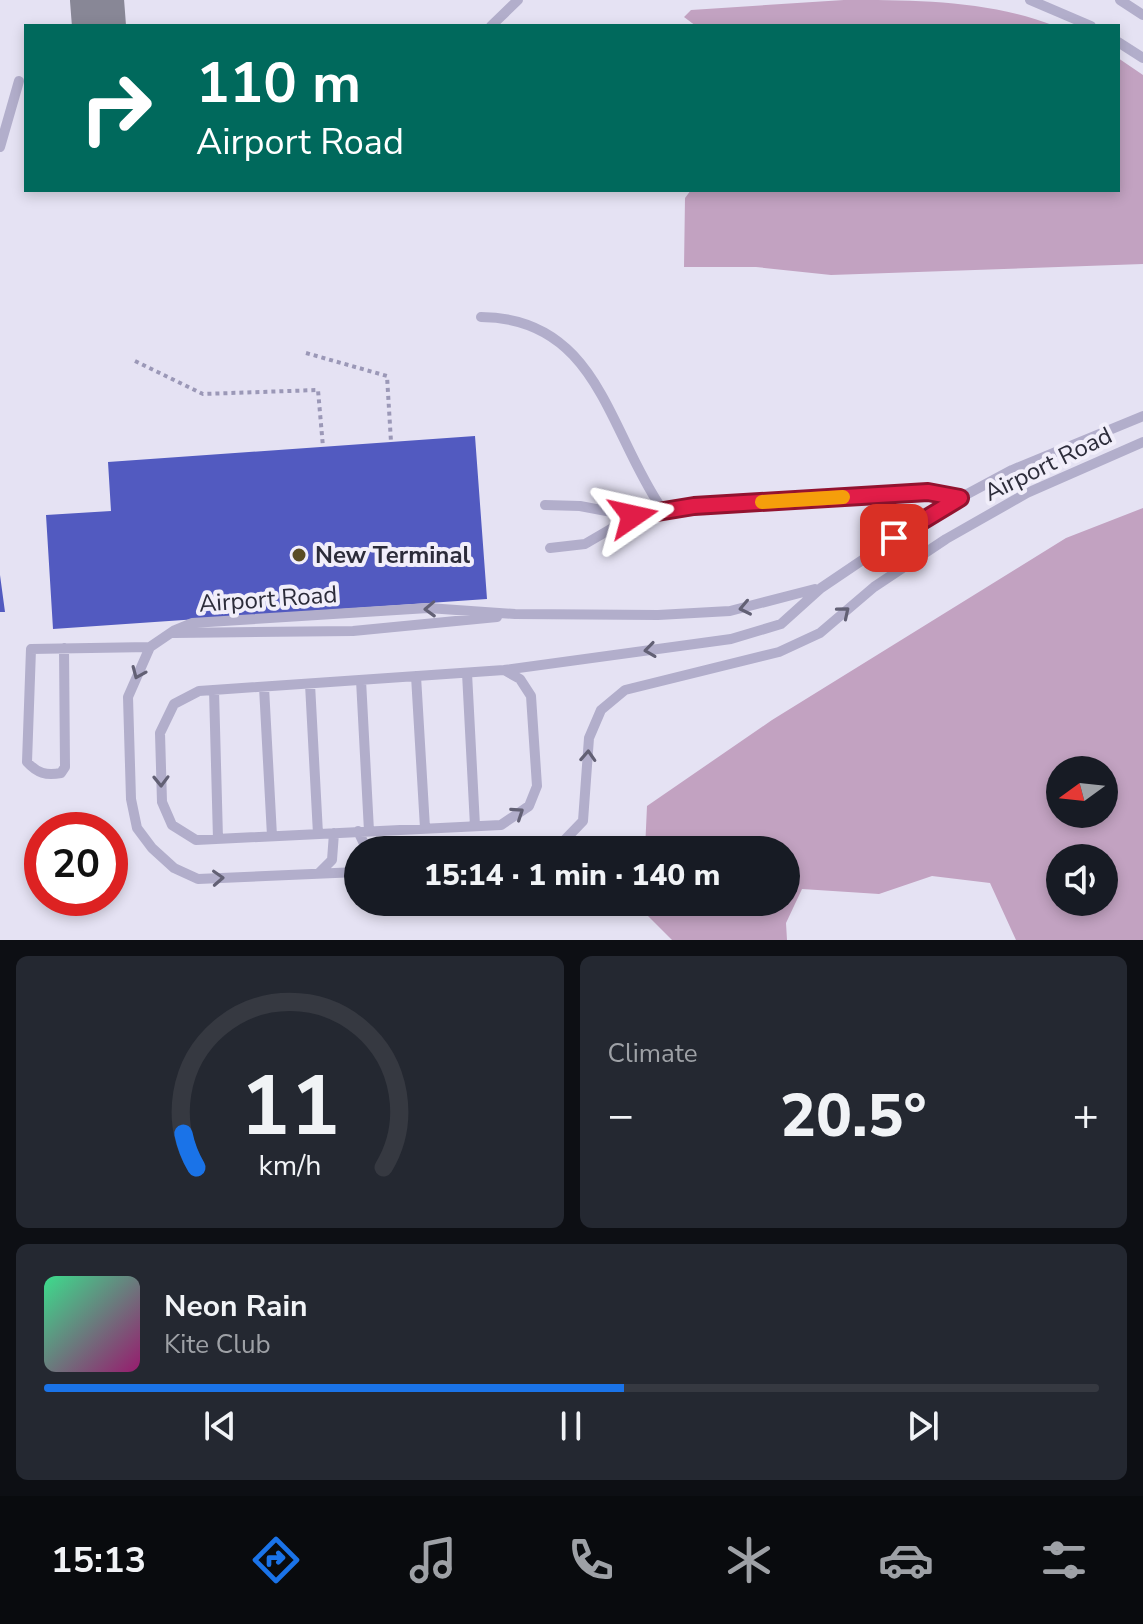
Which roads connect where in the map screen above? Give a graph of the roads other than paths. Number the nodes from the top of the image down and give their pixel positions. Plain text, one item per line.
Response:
1 (518, 0) edge
2 (1030, 0) edge
3 (1120, 0) edge
4 (1143, 15) edge
5 (493, 24) edge
6 (1086, 24) edge
7 (1120, 43) edge
8 (1143, 58) edge
9 (19, 81) dead end
10 (0, 147) edge
11 (481, 317) dead end
12 (1143, 416) edge
13 (1143, 442) edge
14 (960, 498) junction
15 (545, 505) dead end
16 (662, 509) junction
17 (633, 516) junction
18 (550, 548) dead end
19 (821, 588) junction
20 (515, 614) junction
21 (172, 633) junction
22 (150, 647) junction
23 (64, 648) junction
24 (504, 670) junction
25 (467, 673) junction
26 (416, 676) junction
27 (361, 680) junction
28 (310, 684) junction
29 (264, 687) junction
30 (214, 690) junction
31 (475, 826) junction
32 (425, 828) junction
33 (364, 831) junction
34 (334, 833) junction
35 (318, 834) junction
36 (272, 836) junction
37 (365, 836) edge
38 (569, 836) edge
39 (218, 839) junction
40 (344, 873) edge
41 (293, 875) junction

1 - 5 lane
2 - 6 lane
3 - 4 lane
7 - 8 lane
9 - 10 lane
11 - 16 lane
12 - 14 lane, Airport Road
38 -> 13 lane, Airport Road
14 - 16 lane
14 - 19 lane, Airport Road
15 - 17 lane
16 - 17 lane
17 - 18 lane
19 -> 20 lane, Airport Road
19 -> 24 lane, Airport Road
20 - 21 lane
20 -> 21 lane, Airport Road
21 - 22 lane, Airport Road
22 - 23 lane
22 -> 41 lane
23 - 23 lane
24 - 25 lane, Airport Road
31 -> 24 lane, Airport Road
25 - 26 lane, Airport Road
25 - 31 lane
26 - 27 lane, Airport Road
26 - 32 lane
27 - 28 lane, Airport Road
27 - 33 lane
28 - 29 lane, Airport Road
28 - 35 lane
29 - 30 lane, Airport Road
29 - 36 lane
30 - 39 lane
30 -> 39 lane, Airport Road
31 - 32 lane, Airport Road
32 - 33 lane, Airport Road
33 - 34 lane, Airport Road
33 - 37 lane
34 - 35 lane, Airport Road
34 - 41 lane
35 - 36 lane, Airport Road
36 - 39 lane, Airport Road
40 - 41 lane

